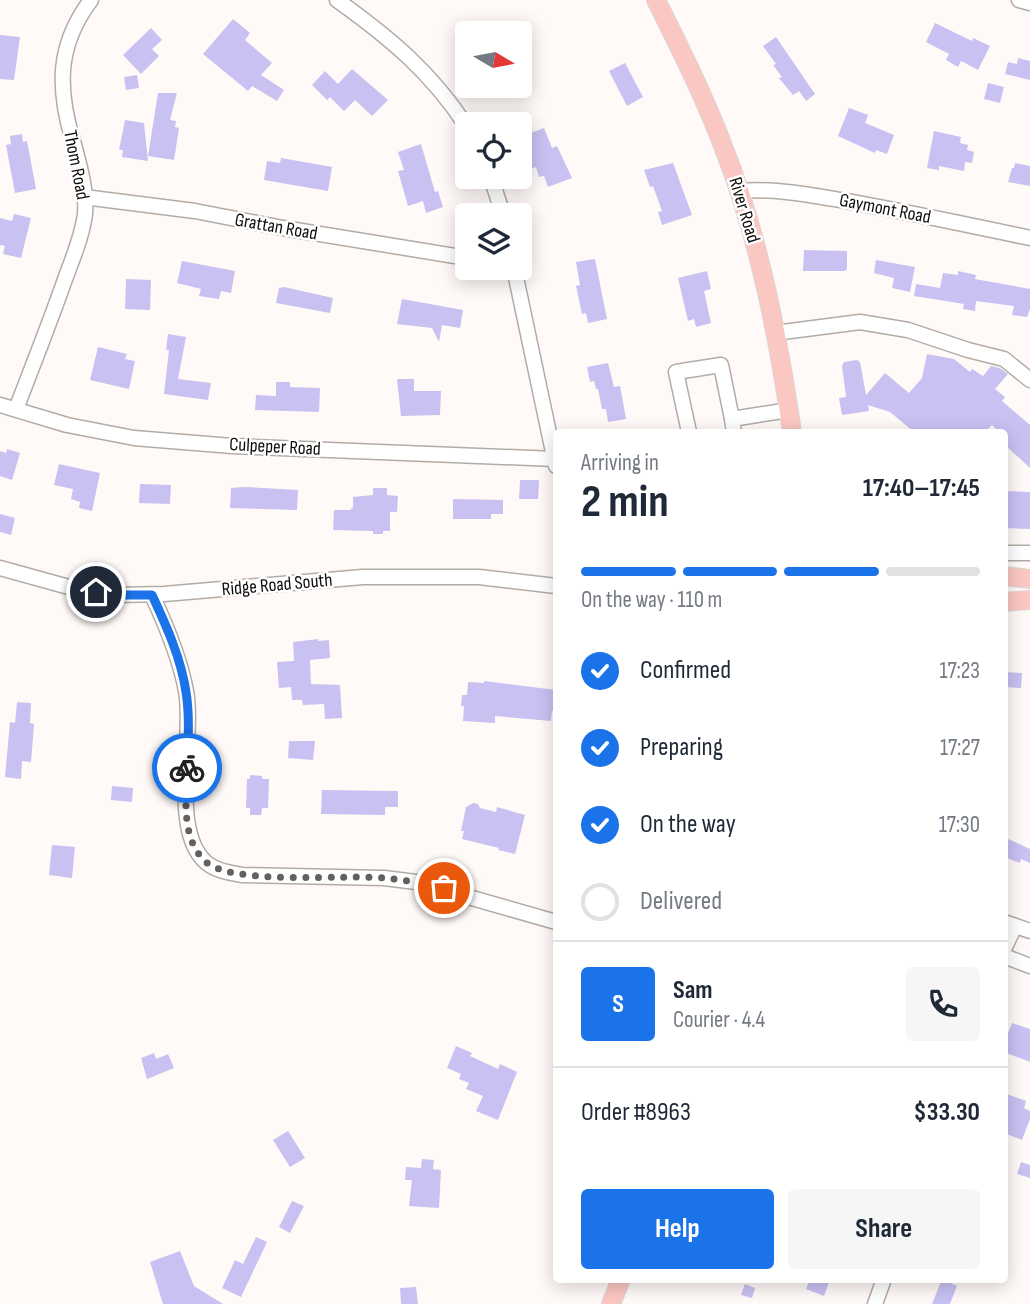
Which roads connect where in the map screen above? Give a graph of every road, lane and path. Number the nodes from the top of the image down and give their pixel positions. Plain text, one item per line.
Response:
1 (91, 0) edge
2 (337, 0) edge
3 (656, 0) edge
4 (1019, 0) edge
5 (1030, 3) edge
6 (457, 112) edge
7 (739, 191) junction
8 (84, 197) junction
9 (1030, 238) edge
10 (455, 256) edge
11 (517, 280) edge
12 (775, 333) junction
13 (1030, 380) edge
14 (0, 405) edge
15 (16, 409) junction
16 (789, 410) junction
17 (733, 426) edge
18 (688, 429) edge
19 (792, 429) edge
20 (553, 449) edge
21 (553, 463) edge
22 (1030, 553) edge
23 (1008, 554) edge
24 (0, 568) edge
25 (1008, 576) edge
26 (1030, 579) edge
27 (553, 586) edge
28 (152, 595) junction
29 (1030, 600) edge
30 (1008, 602) edge
31 (553, 921) edge
32 (1010, 924) edge
33 (1030, 931) edge
34 (1008, 958) edge
35 (1030, 967) edge
36 (619, 1283) edge
37 (883, 1283) edge
38 (611, 1304) edge
39 (875, 1304) edge

1 - 8 street, Thom Road
2 - 6 street
3 - 7 main road, River Road
4 - 5 street
7 - 9 street, Gaymont Road
7 - 12 main road, River Road
8 - 10 street, Grattan Road
8 - 15 street, Thom Road
11 - 20 street
12 - 13 street
12 - 16 main road, River Road
14 - 15 street, Culpeper Road
15 - 21 street, Culpeper Road
16 - 17 street
16 - 19 main road, River Road
17 - 18 street
22 - 23 street
24 - 28 street, Ridge Road South
25 - 26 main road
27 - 28 street, Ridge Road South
28 - 31 street
29 - 30 main road
32 - 33 street
34 - 35 street
36 - 38 main road
37 - 39 street

